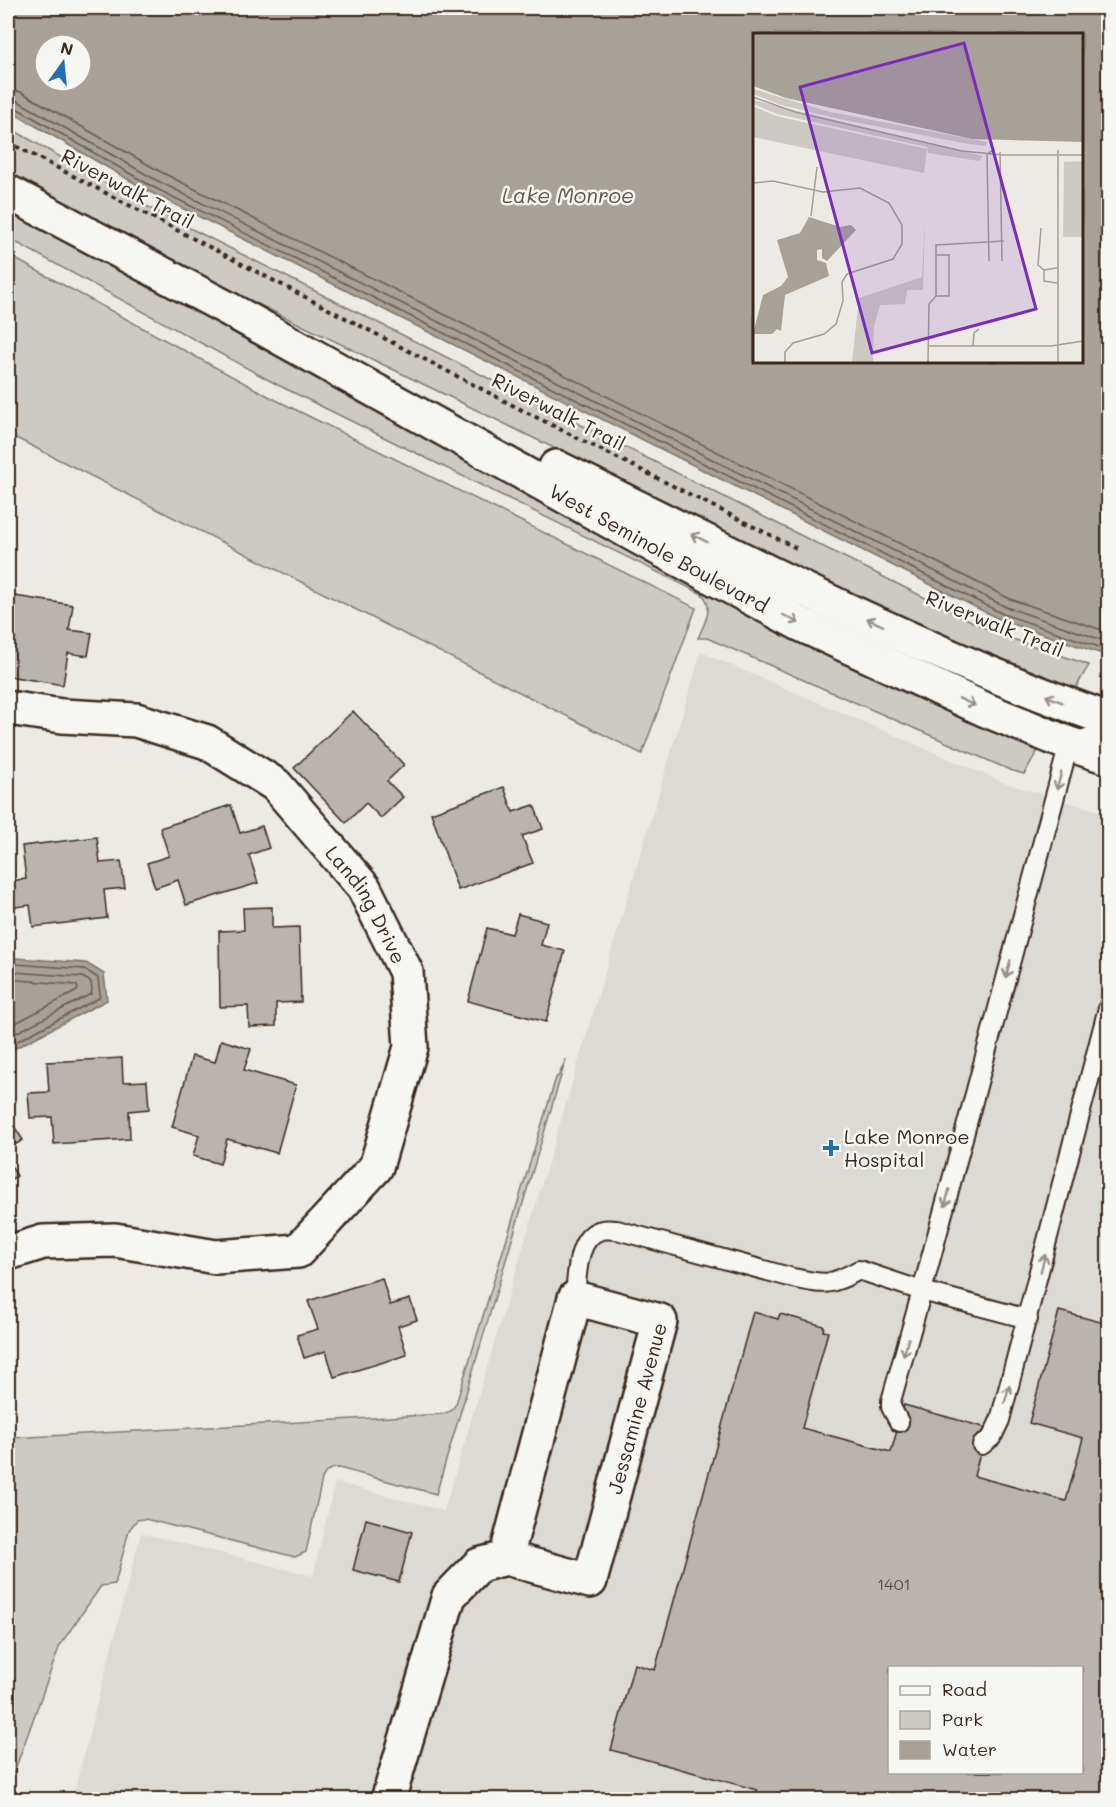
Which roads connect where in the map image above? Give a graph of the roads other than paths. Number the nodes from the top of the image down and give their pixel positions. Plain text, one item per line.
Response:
1 (8, 192) edge
2 (225, 307) junction
3 (8, 708) edge
4 (1108, 719) edge
5 (1108, 731) edge
6 (1070, 744) junction
7 (1108, 757) edge
8 (1108, 1008) edge
9 (8, 1253) edge
10 (922, 1291) junction
11 (575, 1298) junction
12 (1028, 1319) junction
13 (899, 1422) dead end
14 (982, 1445) dead end
15 (506, 1558) junction
16 (388, 1800) edge

1 - 2 main road, West Seminole Boulevard
4 -> 2 main road, West Seminole Boulevard
2 -> 6 main road, West Seminole Boulevard
3 - 9 main road, Landing Drive
5 - 6 lane
6 - 7 main road, West Seminole Boulevard
6 -> 10 lane
12 -> 8 lane
10 - 11 lane
10 - 12 lane
10 -> 13 lane
11 - 15 main road
11 - 15 main road, Jessamine Avenue
14 -> 12 lane
15 - 16 main road

